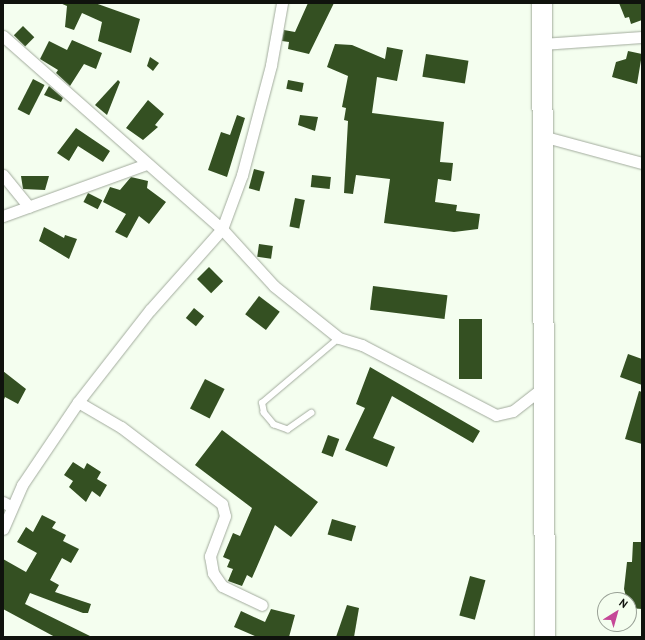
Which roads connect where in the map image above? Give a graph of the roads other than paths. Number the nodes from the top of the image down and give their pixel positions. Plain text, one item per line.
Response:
1 (282, 3) edge
2 (542, 3) edge
3 (3, 36) edge
4 (642, 37) edge
5 (542, 44) junction
6 (542, 136) junction
7 (642, 163) edge
8 (147, 164) junction
9 (3, 175) edge
10 (29, 207) junction
11 (3, 216) edge
12 (222, 229) junction
13 (339, 338) junction
14 (544, 387) junction
15 (78, 402) junction
16 (312, 413) dead end
17 (7, 505) edge
18 (3, 529) edge
19 (262, 605) dead end
20 (545, 637) edge

1 - 12 street
2 - 5 highway
3 - 8 street
4 - 5 street
5 - 6 highway
6 - 7 street
6 - 14 highway
8 - 10 street
8 - 12 street
9 - 10 street
10 - 11 street
12 - 13 street
12 - 15 street
13 - 14 street
13 - 16 lane
14 - 20 highway
15 - 17 street
15 - 19 street
17 - 18 street

